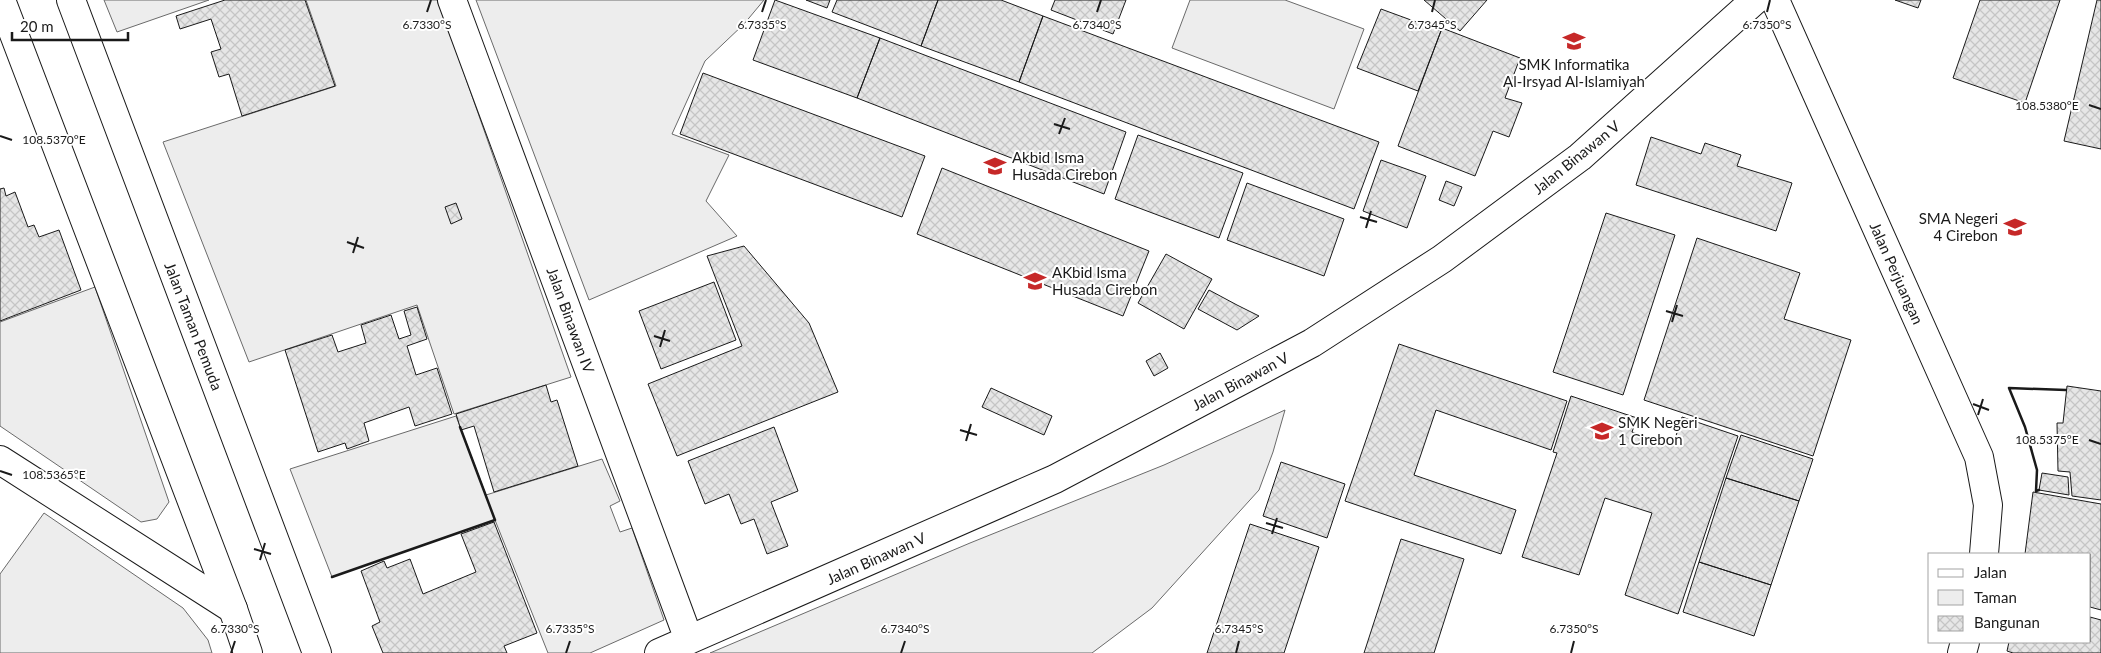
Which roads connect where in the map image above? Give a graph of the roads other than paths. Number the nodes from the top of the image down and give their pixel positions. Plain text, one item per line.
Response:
1 (1, 0) edge
2 (71, 0) edge
3 (452, 0) edge
4 (1755, 0) edge
5 (1775, 0) edge
6 (0, 460) edge
7 (1984, 553) edge
8 (233, 609) junction
9 (689, 640) junction
10 (248, 653) edge
11 (317, 653) edge
12 (659, 653) edge

1 - 8 street
2 - 11 street, Jalan Taman Pemuda
3 - 9 street, Jalan Binawan IV
4 - 9 street, Jalan Binawan V
5 - 7 street, Jalan Perjuangan
6 - 8 street
8 - 10 street
9 - 12 street, Jalan Binawan V

